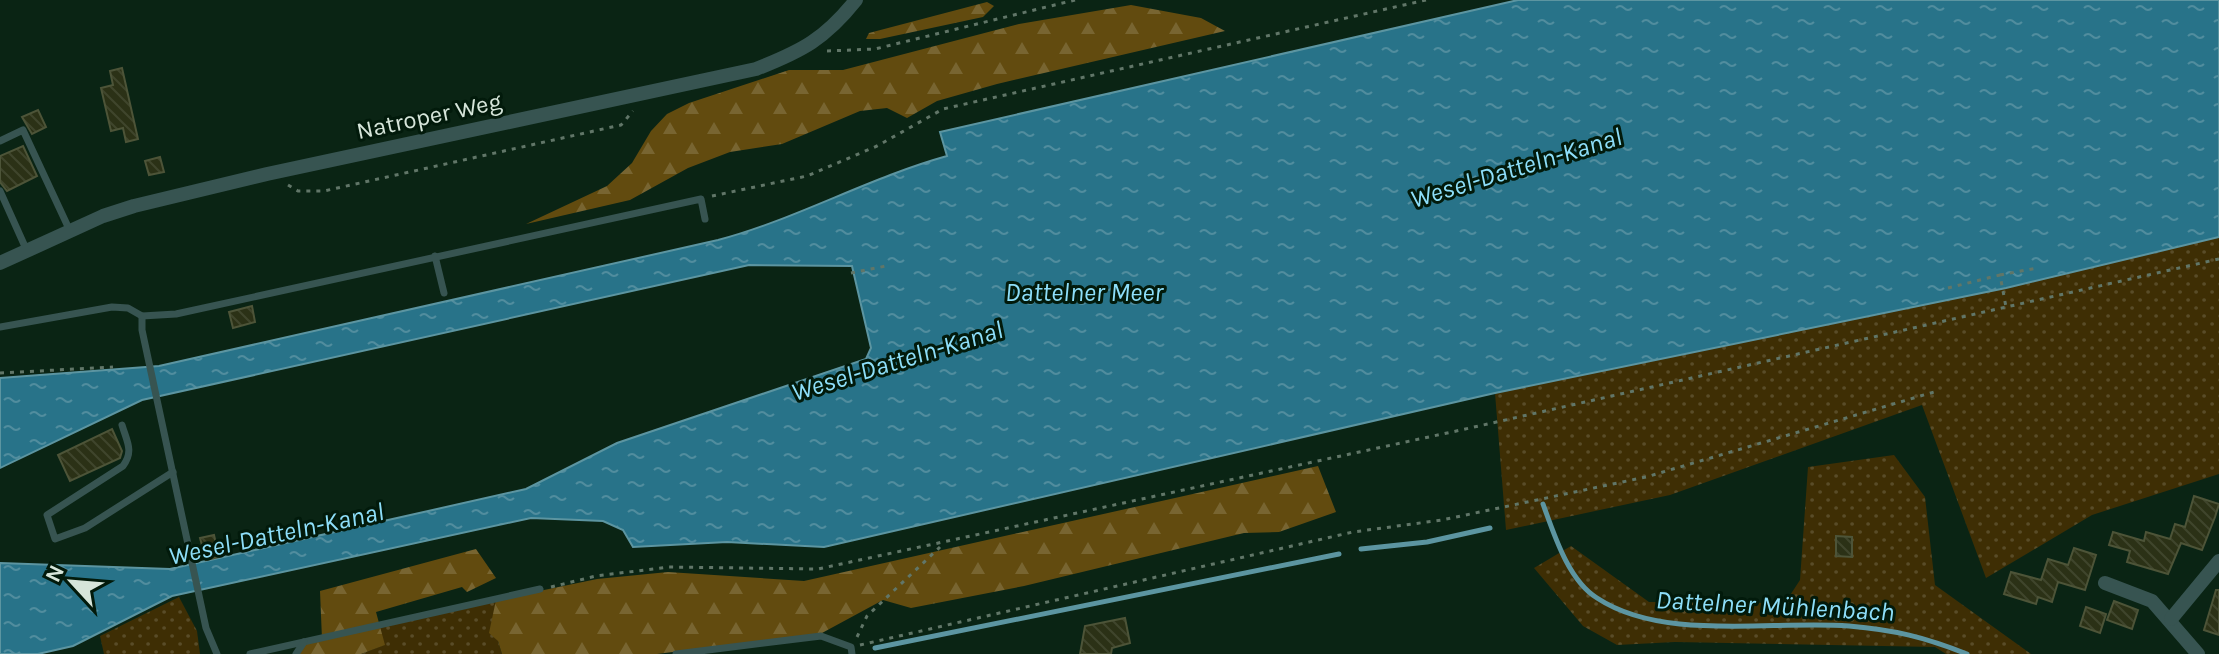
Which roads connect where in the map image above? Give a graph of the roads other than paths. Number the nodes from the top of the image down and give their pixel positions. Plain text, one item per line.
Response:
1 (856, 0) edge
2 (0, 141) edge
3 (0, 191) edge
4 (705, 219) dead end
5 (70, 231) junction
6 (27, 251) junction
7 (435, 256) junction
8 (0, 263) edge
9 (444, 293) dead end
10 (142, 316) junction
11 (0, 327) edge
12 (122, 425) dead end
13 (173, 472) junction
14 (2219, 561) edge
15 (2105, 583) dead end
16 (540, 589) road end
17 (2171, 619) junction
18 (304, 642) junction
19 (852, 651) edge
20 (217, 654) edge
21 (250, 654) edge
22 (296, 654) edge
23 (676, 654) edge
24 (2198, 654) edge

1 - 5 street, Natroper Weg
2 - 5 lane
3 - 6 lane
4 - 7 lane
5 - 6 street, Natroper Weg
6 - 8 street, Natroper Weg
7 - 9 lane
7 - 10 lane
10 - 11 lane
10 - 13 lane
12 - 13 lane
13 - 20 lane
14 - 17 street
15 - 17 street
16 - 18 lane
17 - 24 street
18 - 21 lane
18 - 22 lane
19 - 23 lane

